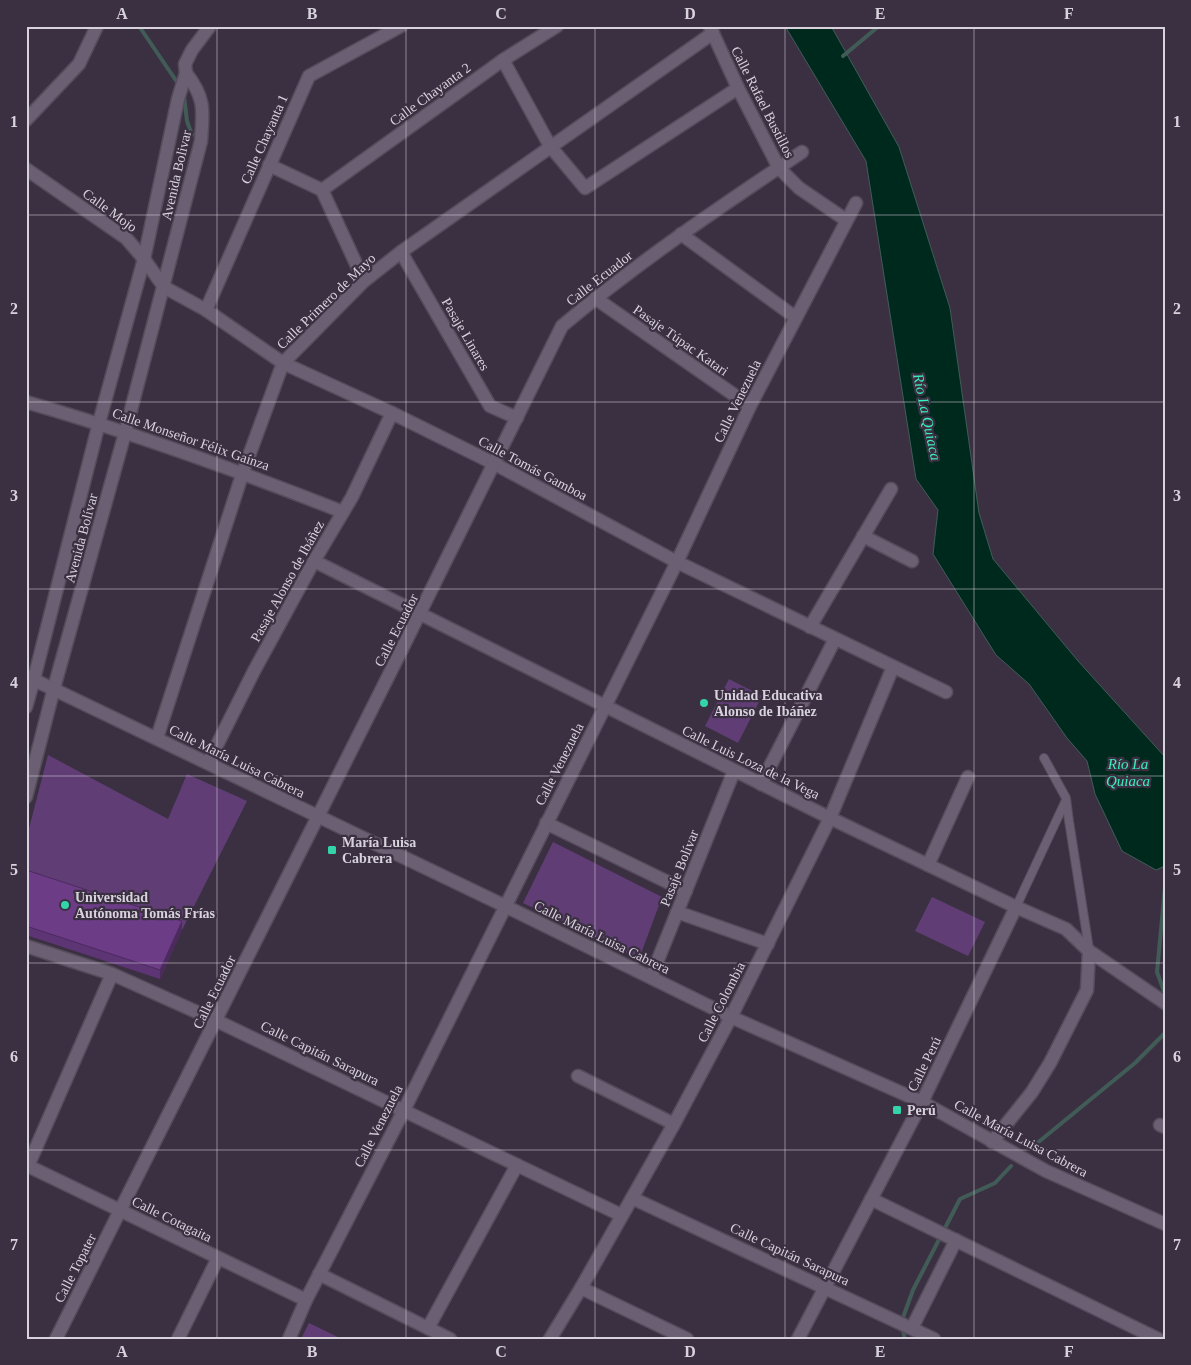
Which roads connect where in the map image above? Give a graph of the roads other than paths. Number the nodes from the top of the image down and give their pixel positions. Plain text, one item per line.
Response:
1 (97, 26) edge
2 (210, 26) edge
3 (401, 26) edge
4 (557, 26) edge
5 (711, 30) edge
6 (503, 60) junction
7 (186, 73) junction
8 (738, 88) junction
9 (26, 120) edge
10 (550, 146) junction
11 (802, 152) dead end
12 (268, 165) junction
13 (779, 168) junction
14 (26, 169) edge
15 (322, 190) junction
16 (856, 203) dead end
17 (846, 220) junction
18 (681, 234) junction
19 (401, 252) junction
20 (144, 259) junction
21 (364, 281) junction
22 (164, 287) junction
23 (595, 298) junction
24 (206, 310) junction
25 (795, 317) junction
26 (284, 363) junction
27 (26, 402) edge
28 (750, 406) junction
29 (392, 413) junction
30 (517, 418) junction
31 (99, 423) junction
32 (125, 433) junction
33 (495, 464) junction
34 (243, 472) junction
35 (891, 489) dead end
36 (343, 512) junction
37 (863, 536) junction
38 (314, 561) junction
39 (677, 562) junction
40 (912, 562) dead end
41 (420, 615) junction
42 (810, 627) junction
43 (835, 639) junction
44 (893, 667) junction
45 (30, 677) edge
46 (54, 688) junction
47 (946, 692) dead end
48 (26, 707) edge
49 (605, 707) junction
50 (157, 738) junction
51 (1044, 758) dead end
52 (208, 763) junction
53 (734, 771) junction
54 (968, 778) dead end
55 (761, 784) junction
56 (26, 797) edge
57 (1066, 798) junction
58 (317, 817) junction
59 (830, 818) junction
60 (546, 823) junction
61 (928, 865) junction
62 (686, 891) junction
63 (505, 906) junction
64 (1016, 907) junction
65 (677, 912) junction
66 (768, 944) junction
67 (26, 946) edge
68 (1089, 951) junction
69 (112, 974) junction
70 (651, 977) junction
71 (1165, 1003) edge
72 (731, 1017) junction
73 (217, 1020) junction
74 (578, 1076) dead end
75 (922, 1102) junction
76 (404, 1110) junction
77 (674, 1124) junction
78 (992, 1142) junction
79 (517, 1165) junction
80 (27, 1166) edge
81 (632, 1198) junction
82 (871, 1199) junction
83 (120, 1211) junction
84 (621, 1215) junction
85 (1165, 1224) edge
86 (956, 1240) junction
87 (218, 1258) junction
88 (319, 1274) junction
89 (826, 1287) junction
90 (581, 1288) junction
91 (306, 1300) junction
92 (428, 1328) junction
93 (912, 1328) junction
94 (56, 1339) edge
95 (178, 1339) edge
96 (289, 1339) edge
97 (450, 1339) edge
98 (550, 1339) edge
99 (687, 1339) edge
100 (798, 1339) edge
101 (934, 1339) edge
102 (1158, 1339) edge

1 - 9 street
2 - 7 street, Avenida Bolivar
3 - 12 street, Calle Chayanta 1
4 - 6 street, Calle Chayanta 2
5 - 8 street, Calle Rafael Bustillos
5 - 10 street, Calle Primero de Mayo
6 - 10 street
6 - 15 street, Calle Chayanta 2
7 - 20 street, Avenida Bolivar
7 - 22 street, Avenida Bolivar
8 - 10 street
8 - 13 street, Calle Rafael Bustillos
10 - 19 street, Calle Primero de Mayo
11 - 13 street, Calle Ecuador
12 - 15 street
12 - 24 street, Calle Chayanta 1
13 - 17 street, Calle Rafael Bustillos
13 - 18 street, Calle Ecuador
14 - 20 street, Calle Mojo
15 - 21 street
16 - 17 street, Calle Venezuela
17 - 25 street, Calle Venezuela
18 - 23 street, Calle Ecuador
18 - 25 street
19 - 21 street, Calle Primero de Mayo
19 - 30 street, Pasaje Linares
20 - 22 street, Calle Mojo
20 - 31 street, Avenida Bolívar
21 - 26 street, Calle Primero de Mayo
22 - 24 street, Calle Tomás Gamboa
22 - 32 street, Avenida Bolívar
23 - 28 street, Pasaje Túpac Katari
23 - 30 street, Calle Ecuador
24 - 26 street, Calle Tomás Gamboa
25 - 28 street, Calle Venezuela
26 - 29 street, Calle Tomás Gamboa
26 - 34 street, Calle Primero de Mayo
27 - 31 street, Calle Monseñor Félix Gaínza
28 - 39 street, Calle Venezuela
29 - 33 street, Calle Tomás Gamboa
29 - 36 street, Pasaje Alonso de Ibáñez
30 - 33 street, Calle Ecuador
31 - 32 street, Calle Monseñor Félix Gaínza
31 - 45 street, Avenida Bolívar
32 - 34 street, Calle Monseñor Félix Gaínza
32 - 46 street, Avenida Bolívar
33 - 39 street, Calle Tomás Gamboa
33 - 41 street, Calle Ecuador
34 - 36 street, Calle Monseñor Félix Gaínza
34 - 50 street, Calle Primero de Mayo
35 - 37 street
36 - 38 street, Pasaje Alonso de Ibáñez
37 - 40 street
37 - 42 street
38 - 41 street, Calle Luis Loza de la Vega
38 - 52 street, Pasaje Alonso de Ibáñez
39 - 42 street, Calle Tomás Gamboa
39 - 49 street, Calle Venezuela
41 - 49 street, Calle Luis Loza de la Vega
41 - 58 street, Calle Ecuador
42 - 43 street, Calle Tomás Gamboa
43 - 44 street, Calle Tomás Gamboa
43 - 55 street
44 - 47 street, Calle Tomás Gamboa
44 - 59 street, Calle Colombia
45 - 46 street, Calle María Luisa Cabrera
45 - 48 street, Avenida Bolívar
46 - 50 street, Calle María Luisa Cabrera
46 - 56 street, Avenida Bolívar
49 - 53 street, Calle Luis Loza de la Vega
49 - 60 street, Calle Venezuela
50 - 52 street, Calle María Luisa Cabrera
51 - 57 lane
52 - 58 street, Calle María Luisa Cabrera
53 - 55 street, Calle Luis Loza de la Vega
53 - 62 street, Pasaje Bolívar
54 - 61 street
55 - 59 street, Calle Luis Loza de la Vega
57 - 64 lane, Calle Perú
57 - 68 lane
58 - 63 street, Calle María Luisa Cabrera
58 - 73 street, Calle Ecuador
59 - 61 street, Calle Luis Loza de la Vega
59 - 66 street, Calle Colombia
60 - 62 street
60 - 63 street, Calle Venezuela
61 - 64 street, Calle Luis Loza de la Vega
62 - 65 street, Pasaje Bolívar
63 - 70 street, Calle María Luisa Cabrera
63 - 76 street, Calle Venezuela
64 - 68 street, Calle Luis Loza de la Vega
64 - 75 street, Calle Perú
65 - 66 street
65 - 70 street, Pasaje Bolívar
66 - 72 street, Calle Colombia
67 - 69 street, Calle Capitán Sarapura
68 - 71 street, Calle Luis Loza de la Vega
68 - 78 street
69 - 73 street, Calle Capitán Sarapura
69 - 80 street
70 - 72 street, Calle María Luisa Cabrera
72 - 75 street, Calle María Luisa Cabrera
72 - 77 street, Calle Colombia
73 - 76 street, Calle Capitán Sarapura
73 - 83 street, Calle Ecuador
74 - 77 street
75 - 78 street, Calle María Luisa Cabrera
75 - 82 street, Calle Perú
76 - 79 street, Calle Capitán Sarapura
76 - 88 street, Calle Venezuela
77 - 81 street, Calle Colombia
78 - 85 street, Calle María Luisa Cabrera
79 - 84 street, Calle Capitán Sarapura
79 - 92 street
80 - 83 street, Calle Cotagaita
81 - 84 street, Calle Colombia
81 - 89 street, Calle Capitán Sarapura
82 - 86 street
82 - 89 street, Calle Perú
83 - 87 street, Calle Cotagaita
83 - 94 street, Calle Topater
84 - 90 street, Calle Colombia
86 - 93 street
86 - 102 street
87 - 91 street, Calle Cotagaita
87 - 95 street
88 - 91 street, Calle Venezuela
88 - 92 street
89 - 93 street, Calle Capitán Sarapura
89 - 100 street, Calle Perú
90 - 98 street, Calle Colombia
90 - 99 street
91 - 96 street, Calle Venezuela
92 - 97 street
93 - 101 street, Calle Capitán Sarapura

